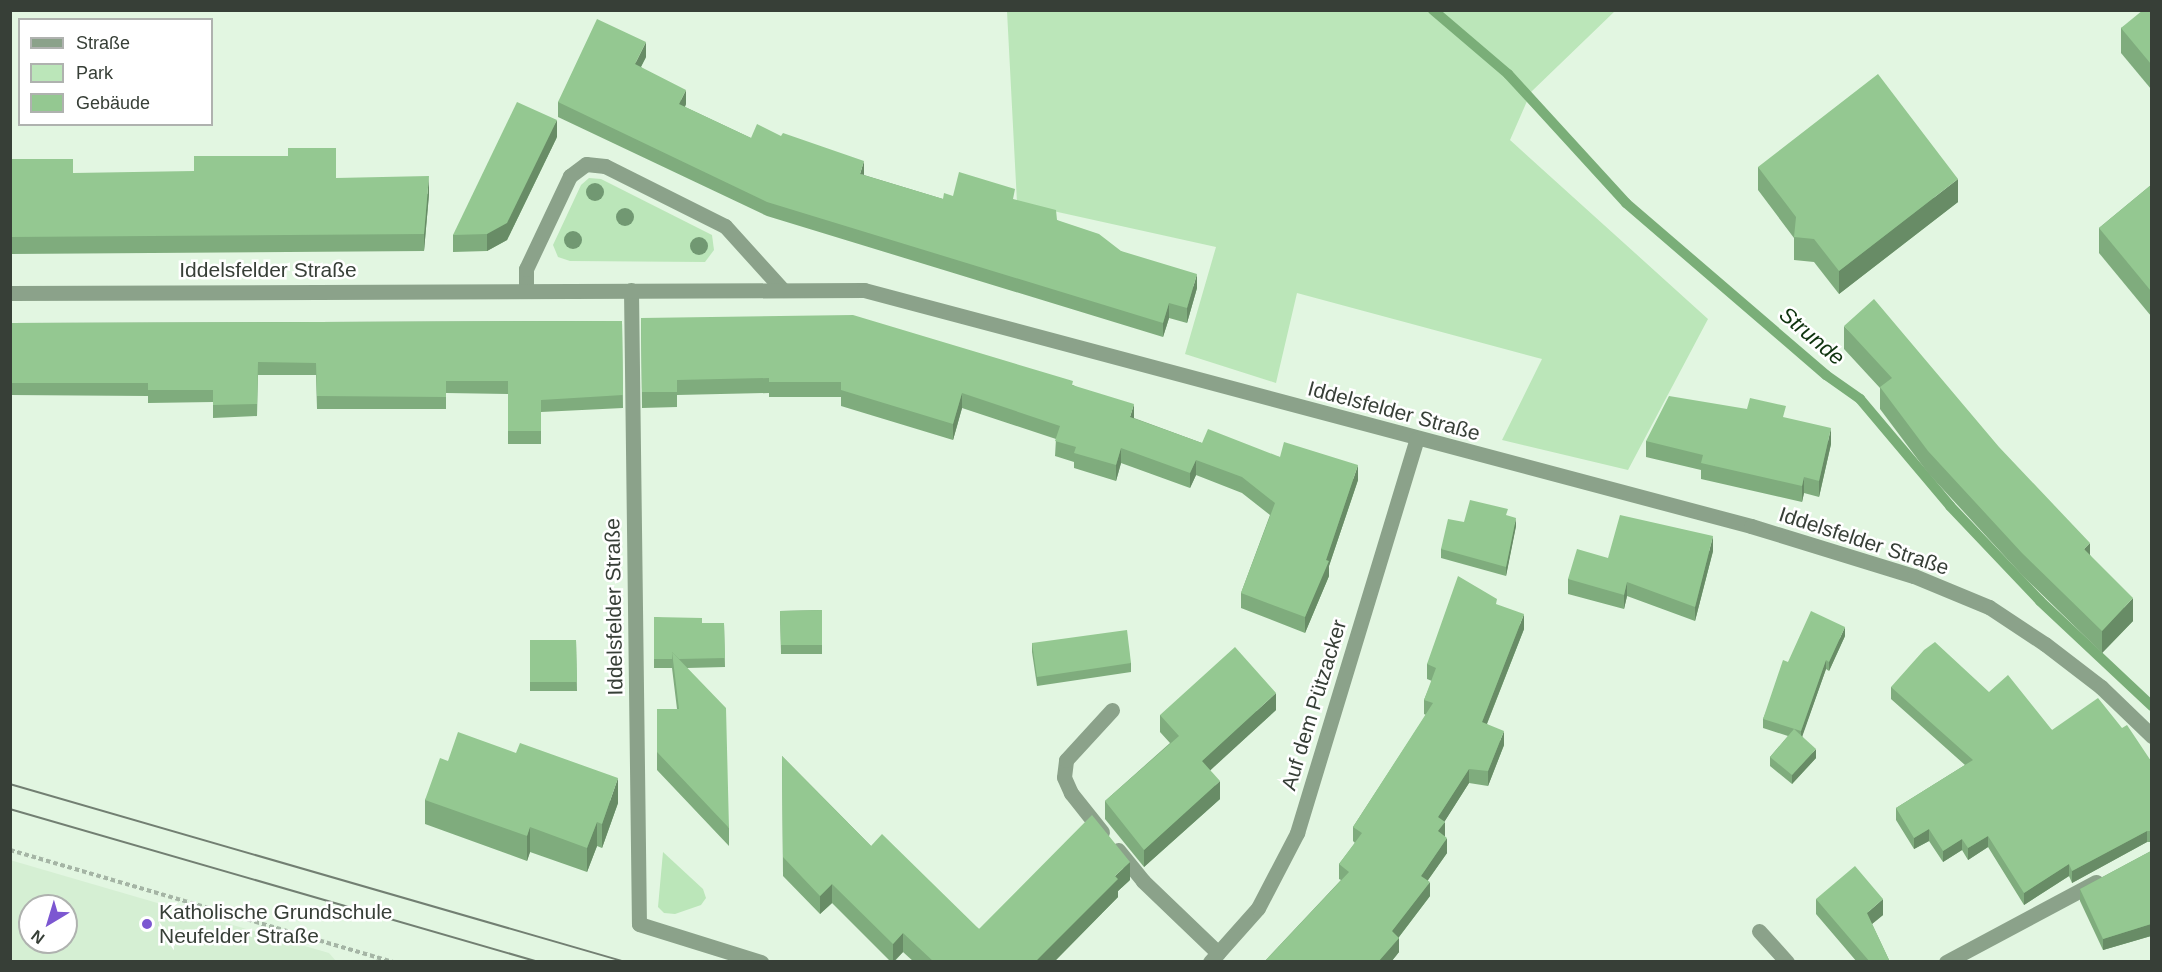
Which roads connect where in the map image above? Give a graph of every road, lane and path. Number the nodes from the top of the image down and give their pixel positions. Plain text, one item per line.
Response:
1 (782, 289) junction
2 (526, 290) junction
3 (631, 290) junction
4 (10, 293) edge
5 (1417, 439) junction
6 (1112, 710) dead end
7 (2151, 736) edge
8 (10, 850) edge
9 (2112, 873) edge
10 (1759, 931) dead end
11 (1214, 957) edge
12 (393, 962) edge
13 (761, 962) edge
14 (1786, 962) edge
15 (1946, 962) edge

1 - 2 street
1 - 3 street, Iddelsfelder Straße
1 - 5 street, Iddelsfelder Straße
2 - 3 street, Iddelsfelder Straße
2 - 4 street, Iddelsfelder Straße
3 - 13 street, Iddelsfelder Straße
5 - 7 street, Iddelsfelder Straße
5 - 11 street, Auf dem Pützacker
6 - 11 street
8 - 12 path
9 - 15 street
10 - 14 street

